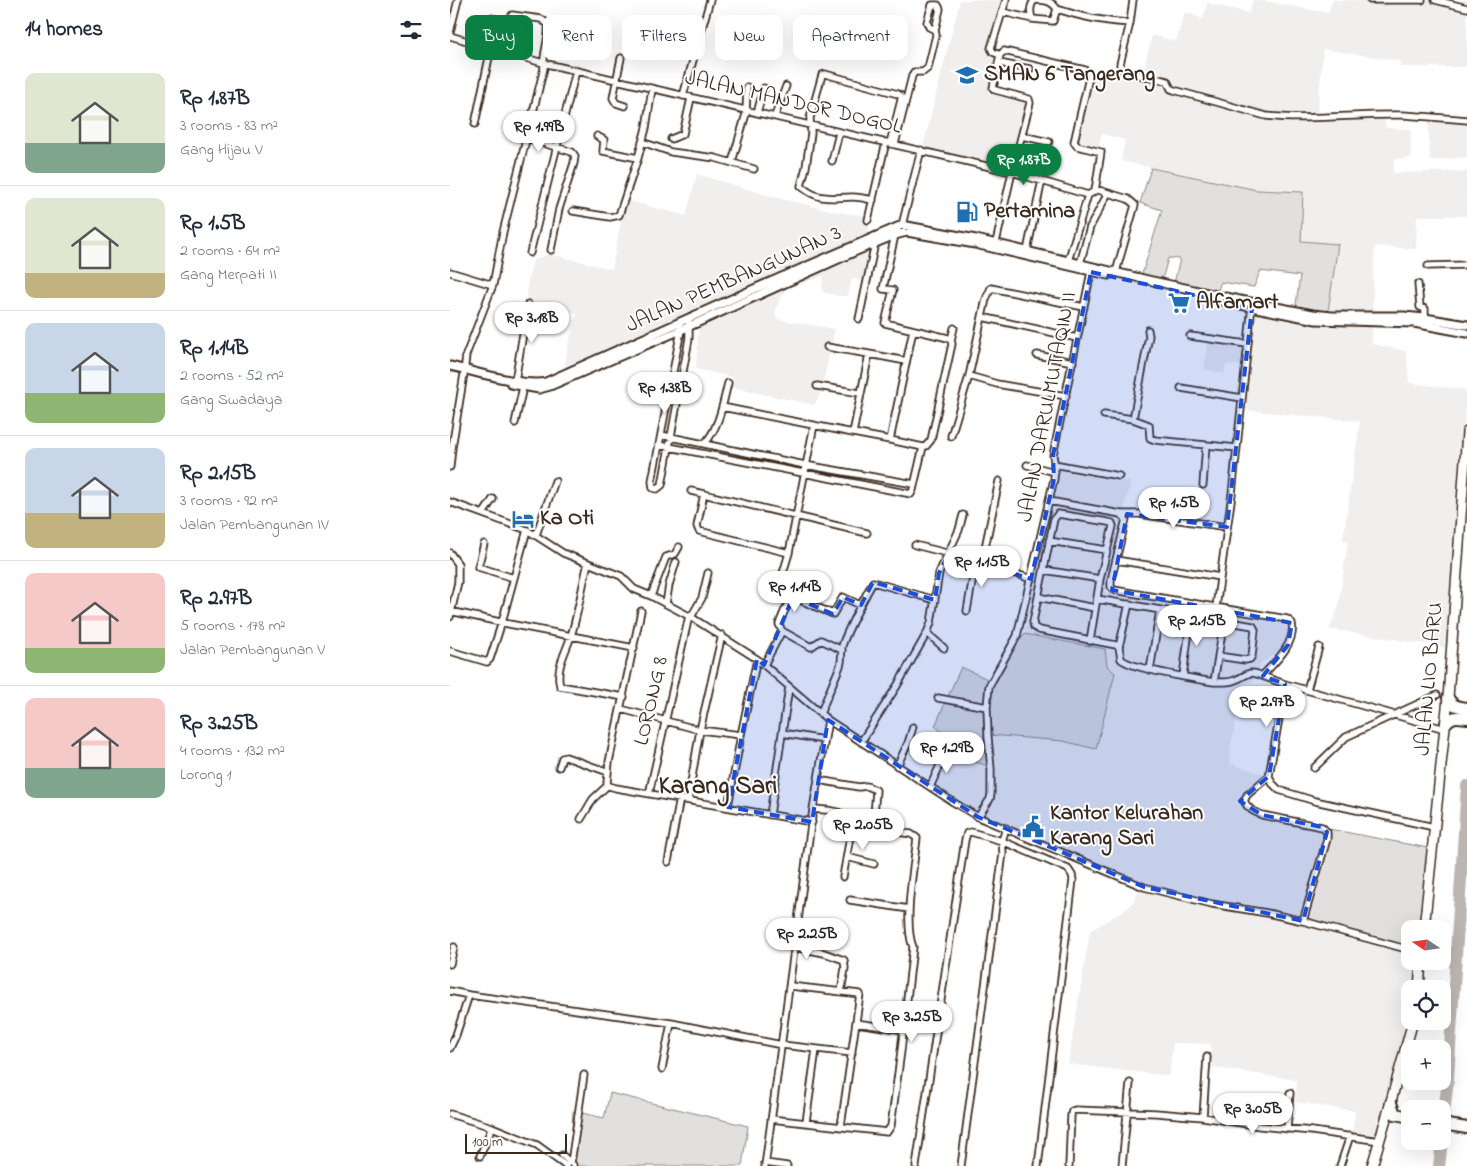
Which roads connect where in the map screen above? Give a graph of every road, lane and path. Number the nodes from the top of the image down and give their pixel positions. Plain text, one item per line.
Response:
1 (458, 0) edge
2 (710, 0) edge
3 (1006, 0) edge
4 (1036, 0) edge
5 (1133, 0) edge
6 (1370, 0) edge
7 (1422, 0) edge
8 (1435, 0) edge
9 (1467, 8) edge
10 (1057, 9) junction
11 (1003, 12) junction
12 (533, 18) edge
13 (1032, 19) junction
14 (1130, 23) junction
15 (934, 30) dead end
16 (450, 34) edge
17 (465, 39) edge
18 (1000, 55) junction
19 (620, 58) dead end
20 (488, 60) edge
21 (533, 60) edge
22 (544, 63) junction
23 (999, 63) junction
24 (1030, 69) dead end
25 (576, 71) junction
26 (616, 80) junction
27 (786, 86) dead end
28 (747, 87) dead end
29 (764, 88) dead end
30 (652, 89) junction
31 (683, 96) junction
32 (691, 98) junction
33 (625, 106) dead end
34 (746, 110) junction
35 (757, 113) junction
36 (775, 116) junction
37 (1467, 120) edge
38 (475, 124) dead end
39 (810, 125) junction
40 (839, 133) junction
41 (597, 136) dead end
42 (1022, 136) junction
43 (527, 138) junction
44 (672, 139) dead end
45 (642, 142) junction
46 (1049, 142) dead end
47 (890, 143) junction
48 (557, 148) junction
49 (921, 150) junction
50 (638, 158) junction
51 (832, 161) dead end
52 (732, 162) junction
53 (754, 169) dead end
54 (1012, 172) junction
55 (1042, 180) junction
56 (1095, 189) junction
57 (1108, 193) junction
58 (1088, 195) junction
59 (873, 200) junction
60 (573, 211) dead end
61 (868, 220) dead end
62 (902, 225) junction
63 (895, 235) junction
64 (976, 242) junction
65 (874, 243) junction
66 (995, 246) junction
67 (551, 250) dead end
68 (853, 250) junction
69 (1027, 251) junction
70 (530, 253) dead end
71 (1068, 261) junction
72 (1080, 264) junction
73 (1467, 265) edge
74 (1428, 266) dead end
75 (450, 272) edge
76 (1091, 272) junction
77 (1116, 272) junction
78 (1418, 284) dead end
79 (493, 285) junction
80 (528, 304) dead end
81 (1252, 305) junction
82 (1084, 307) junction
83 (982, 317) junction
84 (1425, 318) junction
85 (859, 319) dead end
86 (688, 323) junction
87 (1467, 324) edge
88 (954, 328) dead end
89 (679, 330) junction
90 (913, 330) junction
91 (1148, 330) dead end
92 (1467, 333) edge
93 (1190, 336) dead end
94 (689, 338) junction
95 (1078, 338) junction
96 (951, 340) junction
97 (1248, 344) junction
98 (826, 346) dead end
99 (869, 354) junction
100 (1037, 355) dead end
101 (906, 361) junction
102 (1073, 362) junction
103 (450, 366) edge
104 (450, 371) edge
105 (465, 371) junction
106 (969, 376) junction
107 (515, 381) junction
108 (728, 383) dead end
109 (817, 386) dead end
110 (523, 387) junction
111 (1181, 388) dead end
112 (860, 394) junction
113 (1066, 396) junction
114 (1242, 398) junction
115 (722, 407) junction
116 (1104, 415) dead end
117 (1133, 419) junction
118 (516, 423) dead end
119 (814, 426) junction
120 (1467, 432) edge
121 (853, 433) junction
122 (661, 435) junction
123 (951, 436) dead end
124 (672, 437) junction
125 (890, 440) junction
126 (705, 444) junction
127 (659, 445) junction
128 (1206, 445) junction
129 (922, 447) junction
130 (670, 448) junction
131 (1237, 448) junction
132 (805, 464) junction
133 (1054, 464) junction
134 (450, 466) edge
135 (1027, 466) dead end
136 (1055, 472) junction
137 (804, 473) junction
138 (1119, 476) dead end
139 (555, 481) dead end
140 (999, 481) dead end
141 (914, 484) junction
142 (1203, 485) dead end
143 (691, 491) dead end
144 (704, 494) junction
145 (493, 499) dead end
146 (1049, 501) junction
147 (450, 502) edge
148 (483, 514) junction
149 (1121, 514) junction
150 (963, 515) dead end
151 (796, 516) junction
152 (1227, 526) junction
153 (527, 530) junction
154 (867, 533) dead end
155 (536, 535) junction
156 (1050, 541) junction
157 (484, 544) dead end
158 (915, 545) dead end
159 (679, 547) dead end
160 (1107, 550) junction
161 (450, 553) edge
162 (789, 553) junction
163 (949, 553) junction
164 (1116, 560) junction
165 (979, 561) junction
166 (676, 562) dead end
167 (588, 563) junction
168 (1044, 570) junction
169 (708, 573) dead end
170 (782, 573) dead end
171 (1220, 577) junction
172 (514, 578) junction
173 (1030, 579) junction
174 (1100, 579) junction
175 (651, 596) junction
176 (1038, 597) junction
177 (1097, 599) junction
178 (935, 600) junction
179 (666, 604) junction
180 (1129, 604) junction
181 (860, 605) junction
182 (1216, 607) junction
183 (1095, 608) junction
184 (641, 610) dead end
185 (1160, 610) junction
186 (967, 611) dead end
187 (450, 613) edge
188 (1191, 615) junction
189 (690, 616) junction
190 (1224, 620) junction
191 (502, 622) junction
192 (782, 631) junction
193 (927, 633) junction
194 (722, 635) junction
195 (571, 636) junction
196 (1090, 641) junction
197 (1320, 646) dead end
198 (1119, 647) junction
199 (634, 648) junction
200 (944, 648) dead end
201 (842, 650) junction
202 (450, 651) edge
203 (1218, 656) junction
204 (757, 659) junction
205 (764, 665) junction
206 (1150, 670) junction
207 (1183, 676) junction
208 (1262, 676) junction
209 (1214, 682) junction
210 (1285, 684) junction
211 (789, 687) junction
212 (1307, 690) junction
213 (1437, 695) dead end
214 (624, 697) junction
215 (938, 698) dead end
216 (1448, 698) junction
217 (987, 707) junction
218 (621, 709) junction
219 (820, 714) junction
220 (1393, 715) junction
221 (1454, 716) edge
222 (1467, 718) edge
223 (828, 720) junction
224 (666, 721) junction
225 (913, 727) dead end
226 (700, 730) junction
227 (782, 733) junction
228 (741, 735) junction
229 (824, 740) junction
230 (861, 742) junction
231 (946, 752) dead end
232 (897, 766) junction
233 (559, 767) dead end
234 (1314, 768) dead end
235 (608, 772) junction
236 (1269, 776) junction
237 (818, 780) junction
238 (608, 784) junction
239 (930, 787) junction
240 (649, 794) junction
241 (680, 798) junction
242 (688, 800) junction
243 (728, 807) junction
244 (813, 809) junction
245 (770, 815) junction
246 (978, 817) junction
247 (581, 819) dead end
248 (812, 822) junction
249 (852, 825) junction
250 (1434, 827) junction
251 (1006, 828) junction
252 (873, 829) junction
253 (1002, 841) junction
254 (847, 857) junction
255 (668, 862) dead end
256 (874, 864) dead end
257 (843, 878) dead end
258 (850, 900) dead end
259 (909, 909) junction
260 (1425, 920) edge
261 (1303, 921) junction
262 (454, 947) dead end
263 (795, 947) junction
264 (1401, 948) edge
265 (450, 964) edge
266 (790, 986) junction
267 (450, 990) edge
268 (842, 992) junction
269 (470, 995) junction
270 (671, 1023) junction
271 (856, 1023) junction
272 (904, 1030) junction
273 (1410, 1030) edge
274 (782, 1044) junction
275 (450, 1048) edge
276 (816, 1049) junction
277 (852, 1053) junction
278 (1207, 1057) dead end
279 (662, 1069) dead end
280 (584, 1075) dead end
281 (1130, 1083) dead end
282 (1290, 1094) dead end
283 (1391, 1100) junction
284 (1127, 1112) junction
285 (450, 1114) edge
286 (1401, 1116) edge
287 (1203, 1117) junction
288 (771, 1119) junction
289 (806, 1122) junction
290 (841, 1126) junction
291 (1451, 1126) edge
292 (492, 1127) junction
293 (1466, 1128) edge
294 (1287, 1129) junction
295 (1350, 1136) junction
296 (1380, 1141) junction
297 (562, 1155) dead end
298 (480, 1156) dead end
299 (570, 1165) edge
300 (765, 1165) edge
301 (787, 1166) edge
302 (916, 1166) edge
303 (961, 1166) edge
304 (1038, 1166) edge
305 (1069, 1166) edge
306 (1122, 1166) edge
307 (1340, 1166) edge
308 (1372, 1166) edge

1 - 16 street
2 - 31 street
3 - 11 street
4 - 10 street
4 - 13 street
5 - 14 street
6 - 7 street
8 - 9 street
10 - 13 street
10 - 14 street
11 - 13 street
11 - 18 street
12 - 22 street
14 - 37 street
15 - 47 street
16 - 17 street, JALAN MANDOR DOGOL
18 - 23 street
18 - 56 street
19 - 26 street
20 - 38 street
21 - 22 street, JALAN MANDOR DOGOL
22 - 25 street, JALAN MANDOR DOGOL
22 - 43 street
23 - 24 street
23 - 42 street
25 - 26 street, JALAN MANDOR DOGOL
25 - 48 street
26 - 30 street, JALAN MANDOR DOGOL
26 - 33 street
27 - 36 street
28 - 34 street
29 - 35 street
30 - 31 street, JALAN MANDOR DOGOL
30 - 45 street
31 - 32 street, JALAN MANDOR DOGOL
32 - 34 street, JALAN MANDOR DOGOL
32 - 44 street
34 - 35 street, JALAN MANDOR DOGOL
34 - 52 street
35 - 36 street, JALAN MANDOR DOGOL
36 - 39 street, JALAN MANDOR DOGOL
39 - 40 street, JALAN MANDOR DOGOL
39 - 47 street
39 - 59 street
40 - 47 street, JALAN MANDOR DOGOL
40 - 51 street
41 - 50 street
42 - 46 street
42 - 54 street
43 - 48 street
43 - 79 street
45 - 50 street
45 - 52 street
47 - 49 street, JALAN MANDOR DOGOL
47 - 59 street
48 - 67 street
48 - 70 street
49 - 54 street, JALAN MANDOR DOGOL
49 - 62 street
50 - 60 street
52 - 53 street
54 - 55 street, JALAN MANDOR DOGOL
54 - 66 street
55 - 58 street, JALAN MANDOR DOGOL
55 - 69 street
56 - 57 street
56 - 58 street
57 - 72 street
57 - 77 street
58 - 71 street
59 - 61 street
62 - 64 street
62 - 68 street, JALAN PEMBANGUNAN 3
63 - 64 street, JALAN PEMBANGUNAN 3
63 - 65 street, JALAN PEMBANGUNAN 3
63 - 90 street
64 - 66 street
65 - 68 street, JALAN PEMBANGUNAN 3
65 - 85 street
66 - 69 street
66 - 76 street
68 - 86 street, JALAN PEMBANGUNAN 3
69 - 71 street
71 - 72 street
72 - 77 street
73 - 74 street
75 - 79 street
76 - 81 street
76 - 82 street, JALAN DARULMUTAQIN II
77 - 81 street
78 - 84 street
79 - 105 street
80 - 107 street
81 - 84 street
81 - 92 street
81 - 97 street
82 - 83 street
82 - 95 street, JALAN DARULMUTAQIN II
83 - 95 street
83 - 106 street
84 - 87 street
86 - 89 street, JALAN PEMBANGUNAN 3
86 - 94 street
88 - 96 street
89 - 94 street
89 - 107 street, JALAN PEMBANGUNAN 3
89 - 110 street, JALAN PEMBANGUNAN 3
89 - 122 street
90 - 96 street
90 - 101 street
91 - 117 street
93 - 97 street
94 - 124 street
95 - 102 street, JALAN DARULMUTAQIN II
96 - 129 street
97 - 114 street
98 - 99 street
99 - 101 street
99 - 112 street
100 - 102 street
101 - 125 street
102 - 113 street, JALAN DARULMUTAQIN II
103 - 105 street, JALAN PEMBANGUNAN 3
104 - 105 street, JALAN PEMBANGUNAN 3
105 - 107 street, JALAN PEMBANGUNAN 3
105 - 110 street, JALAN PEMBANGUNAN 3
105 - 134 street
106 - 113 street
106 - 123 street
108 - 115 street
109 - 112 street
110 - 118 street
111 - 114 street
112 - 121 street
113 - 133 street, JALAN DARULMUTAQIN II
114 - 131 street
115 - 119 street
115 - 126 street
116 - 117 street
117 - 128 street
119 - 121 street
119 - 132 street
120 - 216 main road, JALAN LIO BARU
121 - 125 street
122 - 124 street
122 - 127 street
124 - 126 street
124 - 130 street
125 - 129 street
126 - 132 street
127 - 130 street
127 - 130 street
128 - 131 street
128 - 142 street
129 - 141 street
130 - 137 street
131 - 152 street
132 - 137 street
132 - 141 street
133 - 136 street, JALAN DARULMUTAQIN II
133 - 138 street
135 - 136 street
136 - 146 street, JALAN DARULMUTAQIN II
137 - 141 street
137 - 151 street
139 - 155 street
140 - 165 street
143 - 144 street
144 - 151 street
144 - 162 street
145 - 148 street
146 - 149 street
146 - 173 street, JALAN DARULMUTAQIN II
147 - 148 street
148 - 153 street
149 - 152 street
149 - 164 street
150 - 163 street
151 - 154 street
151 - 162 street
152 - 171 street
153 - 155 street
153 - 172 street
155 - 167 street
156 - 160 street
156 - 160 street
156 - 168 street
157 - 172 street
158 - 163 street
159 - 175 street
160 - 174 street
161 - 187 street
162 - 170 street
163 - 165 street
163 - 178 street
164 - 171 street
164 - 182 street
165 - 173 street
165 - 186 street
166 - 179 street
167 - 175 street
167 - 195 street
168 - 174 street
168 - 176 street
169 - 189 street, LORONG 8
171 - 182 street
172 - 191 street
173 - 217 street, JALAN DARULMUTAQIN II
174 - 177 street
175 - 179 street
176 - 183 street
176 - 196 street
177 - 180 street
177 - 183 street
178 - 181 street
178 - 193 street
179 - 189 street
180 - 185 street
180 - 198 street
181 - 192 street
181 - 201 street
182 - 208 street
183 - 196 street
184 - 199 street
185 - 188 street
185 - 206 street
187 - 191 street
188 - 190 street
188 - 207 street
189 - 194 street
189 - 224 street, LORONG 8
190 - 203 street
190 - 203 street
191 - 195 street
191 - 202 street
192 - 201 street
192 - 205 street
193 - 200 street
193 - 230 street
194 - 204 street
194 - 226 street
195 - 199 street
195 - 214 street
196 - 198 street
197 - 212 street
198 - 206 street
199 - 214 street
201 - 219 street
203 - 209 street
204 - 205 street
204 - 228 street
205 - 211 street
206 - 207 street
207 - 209 street
208 - 209 street
208 - 210 street
210 - 212 street
210 - 236 street
211 - 219 street
211 - 227 street
212 - 220 street
213 - 220 street
214 - 218 street
215 - 217 street
216 - 221 main road, JALAN LIO BARU
216 - 221 highway
217 - 246 street, JALAN DARULMUTAQIN II
218 - 224 street
218 - 235 street
219 - 223 street
220 - 221 street
220 - 234 street
221 - 222 highway
221 - 250 main road, JALAN LIO BARU
223 - 229 street
223 - 230 street
224 - 226 street
224 - 240 street, LORONG 8
225 - 232 street
226 - 228 street
226 - 242 street
227 - 229 street
227 - 245 street
228 - 243 street
229 - 237 street
230 - 232 street
231 - 239 street
232 - 239 street
233 - 235 street
235 - 238 street
236 - 250 street
236 - 261 street
237 - 244 street
237 - 252 street
238 - 240 street
238 - 247 street
239 - 246 street
240 - 241 street
241 - 242 street
241 - 255 street
242 - 243 street
243 - 245 street
244 - 248 street
244 - 249 street
245 - 248 street
246 - 251 street
248 - 263 street
249 - 252 street
249 - 254 street
250 - 260 main road, JALAN LIO BARU
251 - 253 street
251 - 261 street
252 - 259 street
253 - 302 street
253 - 303 street
253 - 304 street
254 - 256 street
254 - 257 street
258 - 259 street
259 - 272 street
261 - 264 street
262 - 265 street
263 - 266 street
263 - 268 street
266 - 268 street
266 - 274 street
267 - 269 street
268 - 271 street
269 - 270 street
269 - 275 street
270 - 274 street
270 - 279 street
271 - 272 street
271 - 277 street
272 - 290 street
273 - 283 main road
274 - 276 street
274 - 288 street
276 - 277 street
276 - 289 street
277 - 290 street
278 - 287 street
280 - 299 street
281 - 284 street
282 - 294 street
283 - 286 highway
283 - 296 main road
284 - 287 street
284 - 305 street
284 - 306 street
285 - 292 street
287 - 294 street
288 - 289 street
288 - 300 street
289 - 290 street
291 - 293 highway
292 - 298 street
292 - 299 street
294 - 295 street
295 - 296 street
295 - 307 street
296 - 308 main road
297 - 299 street
300 - 301 street

